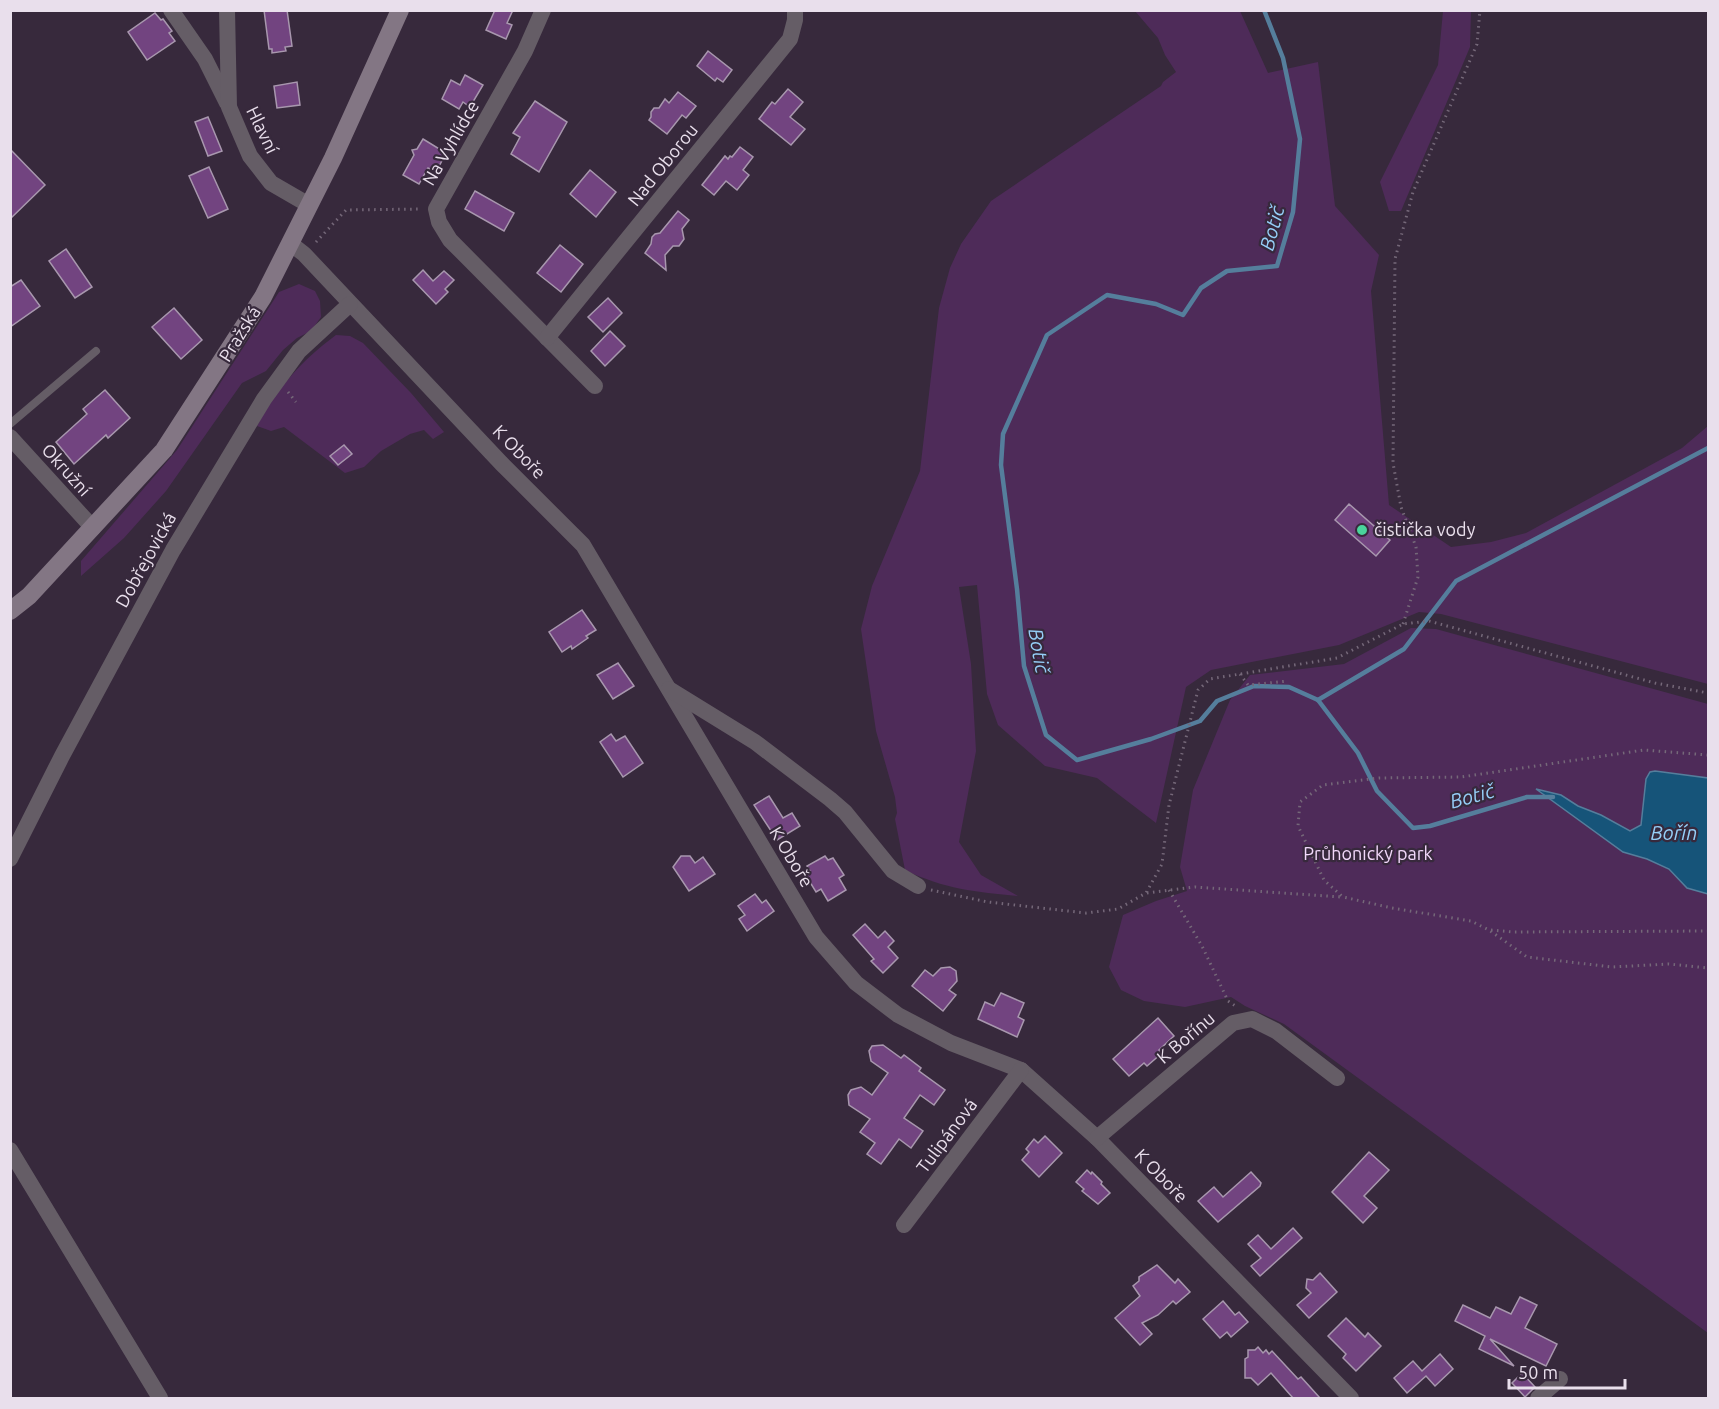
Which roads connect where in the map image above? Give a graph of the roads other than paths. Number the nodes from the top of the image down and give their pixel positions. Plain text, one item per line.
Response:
1 (171, 10) edge
2 (227, 10) edge
3 (399, 10) edge
4 (543, 10) edge
5 (795, 10) edge
6 (229, 106) junction
7 (309, 205) junction
8 (290, 243) junction
9 (350, 304) junction
10 (547, 338) junction
11 (96, 351) dead end
12 (594, 386) dead end
13 (10, 424) edge
14 (10, 437) edge
15 (93, 528) junction
16 (10, 611) edge
17 (666, 687) junction
18 (10, 860) edge
19 (918, 886) road end
20 (1021, 1070) junction
21 (1336, 1078) dead end
22 (1097, 1138) junction
23 (10, 1150) edge
24 (904, 1225) dead end
25 (1560, 1378) dead end
26 (160, 1398) edge
27 (1351, 1398) edge
28 (1538, 1398) edge

1 - 6 street
2 - 6 street, Hlavní
3 - 7 main road, Pražská
4 - 10 street, Na Vyhlídce
5 - 10 street, Nad Oborou
6 - 7 street, Hlavní
7 - 8 main road, Pražská
8 - 9 street, K Oboře
8 - 15 main road, Pražská
9 - 17 street, K Oboře
9 - 18 street, Dobřejovická
10 - 12 street, Na Vyhlídce
11 - 13 lane
14 - 15 street, Okružní
15 - 16 main road, Pražská
17 - 19 street
17 - 20 street, K Oboře
20 - 22 street, K Oboře
20 - 24 street, Tulipánová
21 - 22 street, K Bořínu
22 - 27 street, K Oboře
23 - 26 street
25 - 28 street

